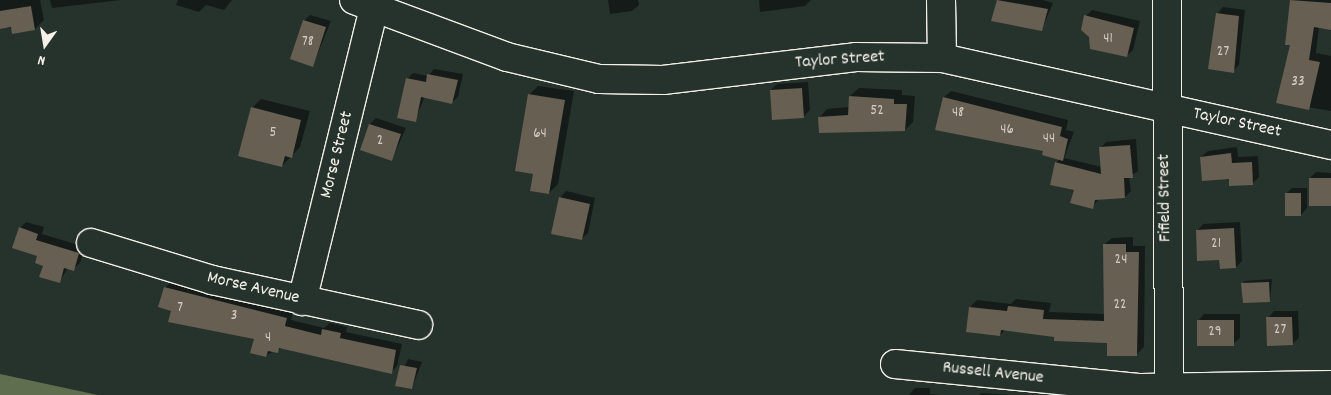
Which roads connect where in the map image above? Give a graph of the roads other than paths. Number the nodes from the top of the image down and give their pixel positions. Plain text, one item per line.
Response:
1 (941, 0) edge
2 (1167, 0) edge
3 (364, 4) edge
4 (942, 58) junction
5 (1165, 108) junction
6 (1331, 145) edge
7 (91, 243) dead end
8 (302, 301) junction
9 (418, 325) dead end
10 (895, 364) dead end
11 (1331, 385) edge
12 (1169, 391) edge

1 - 4 street
2 - 5 street, Fifield Street
3 - 4 street, Taylor Street
3 - 8 street, Morse Street
4 - 5 street, Taylor Street
5 - 6 street, Taylor Street
5 - 12 street, Fifield Street
7 - 8 street, Morse Avenue
8 - 9 street, Morse Avenue
10 - 12 street, Russell Avenue
11 - 12 street, Russell Avenue

